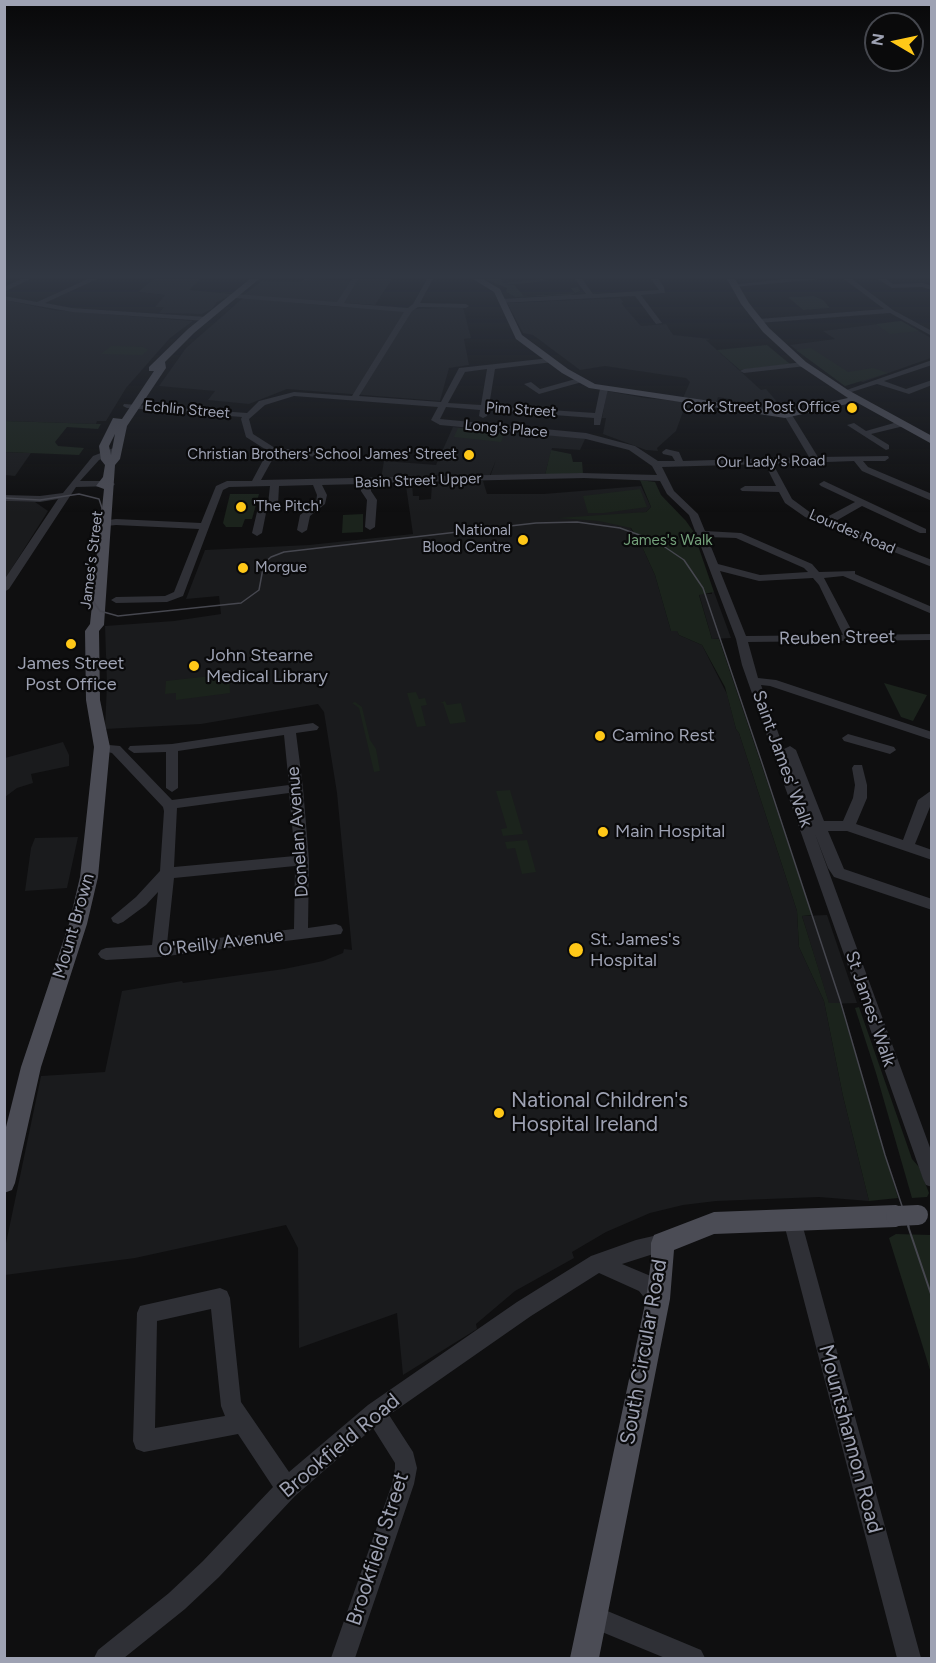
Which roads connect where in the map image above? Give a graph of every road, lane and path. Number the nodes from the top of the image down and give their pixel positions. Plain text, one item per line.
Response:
1 (166, 357) edge
2 (380, 357) edge
3 (545, 357) edge
4 (794, 357) edge
5 (550, 360) junction
6 (932, 362) edge
7 (803, 364) junction
8 (491, 368) junction
9 (744, 371) dead end
10 (579, 380) junction
11 (877, 381) junction
12 (930, 383) edge
13 (528, 384) dead end
14 (604, 389) junction
15 (844, 392) junction
16 (355, 398) junction
17 (856, 399) junction
18 (443, 404) junction
19 (131, 406) junction
20 (484, 407) junction
21 (247, 415) junction
22 (788, 415) junction
23 (598, 416) junction
24 (902, 424) junction
25 (851, 425) dead end
26 (481, 426) junction
27 (866, 434) junction
28 (595, 437) junction
29 (932, 441) edge
30 (886, 447) dead end
31 (273, 450) junction
32 (666, 452) dead end
33 (350, 457) dead end
34 (885, 458) dead end
35 (107, 459) junction
36 (857, 460) junction
37 (816, 461) junction
38 (768, 462) junction
39 (680, 463) junction
40 (656, 464) junction
41 (663, 478) junction
42 (107, 482) junction
43 (317, 483) junction
44 (366, 483) junction
45 (74, 484) junction
46 (255, 484) junction
47 (275, 484) junction
48 (824, 484) dead end
49 (745, 489) dead end
50 (781, 489) junction
51 (65, 495) junction
52 (4, 498) edge
53 (932, 498) edge
54 (862, 502) junction
55 (826, 522) junction
56 (101, 523) junction
57 (205, 526) junction
58 (370, 527) dead end
59 (302, 530) dead end
60 (923, 531) dead end
61 (257, 533) dead end
62 (702, 534) junction
63 (932, 564) edge
64 (715, 567) junction
65 (816, 574) junction
66 (4, 589) edge
67 (121, 603) dead end
68 (932, 611) edge
69 (932, 637) edge
70 (850, 638) junction
71 (742, 639) junction
72 (754, 681) junction
73 (313, 727) dead end
74 (290, 731) junction
75 (875, 732) junction
76 (932, 736) edge
77 (848, 738) dead end
78 (100, 740) junction
79 (172, 748) junction
80 (134, 749) dead end
81 (789, 750) dead end
82 (890, 750) dead end
83 (858, 768) dead end
84 (172, 788) dead end
85 (297, 788) junction
86 (932, 794) edge
87 (169, 805) junction
88 (848, 825) junction
89 (811, 830) junction
90 (907, 846) junction
91 (930, 852) edge
92 (302, 860) junction
93 (167, 873) junction
94 (932, 905) edge
95 (118, 918) dead end
96 (336, 930) dead end
97 (301, 933) junction
98 (159, 951) junction
99 (105, 954) dead end
100 (932, 1179) edge
101 (4, 1183) edge
102 (927, 1215) edge
103 (792, 1220) junction
104 (662, 1243) junction
105 (598, 1263) junction
106 (658, 1299) junction
107 (375, 1412) junction
108 (243, 1423) junction
109 (287, 1488) junction
110 (593, 1617) junction
111 (106, 1659) edge
112 (343, 1659) edge
113 (584, 1659) edge
114 (693, 1659) edge
115 (909, 1659) edge

1 - 19 main road, James's Street
2 - 16 street
3 - 5 main road
4 - 7 main road
5 - 8 street
5 - 10 main road
6 - 11 street
7 - 9 street
7 - 15 main road
8 - 18 street
8 - 20 street
10 - 13 street
10 - 14 main road
11 - 12 street
11 - 15 street
14 - 22 main road
14 - 23 street
15 - 17 main road
16 - 18 street, Pim Street
16 - 21 street, Pim Street
17 - 22 main road
17 - 24 main road
18 - 20 street, Pim Street
18 - 26 street, Long's Place
19 - 21 street, Echlin Street
19 - 35 main road, James's Street
19 - 35 main road, James's Street
20 - 23 street, Pim Street
20 - 26 street
21 - 31 street
22 - 37 street
23 - 28 street
24 - 27 street
24 - 29 main road
25 - 27 street
26 - 28 street, Long's Place
27 - 30 street
28 - 40 street, Long's Place
31 - 33 street
31 - 46 street
32 - 39 street
34 - 36 street, Our Lady's Road
35 - 42 main road, James's Street
35 - 45 street, James's Street
36 - 37 street, Our Lady's Road
36 - 53 street
37 - 38 street, Our Lady's Road
38 - 39 street, Our Lady's Road
38 - 50 street, Lourdes Road
39 - 40 street, Our Lady's Road
40 - 41 street
41 - 44 street, Basin Street Upper
41 - 62 street
42 - 45 street, James's Street
42 - 56 main road, James's Street
43 - 44 street, Basin Street Upper
43 - 47 street, Basin Street Upper
43 - 59 street
44 - 58 street
45 - 51 street, James's Street
46 - 47 street, Basin Street Upper
46 - 57 street, Basin Street Upper
47 - 61 street
48 - 54 street
49 - 50 street
50 - 55 street, Lourdes Road
51 - 52 street
51 - 66 street, James's Street
54 - 55 street
54 - 60 street
55 - 63 street, Lourdes Road
56 - 57 street
56 - 78 main road, James's Street
57 - 67 street
62 - 64 street
62 - 65 street
64 - 65 street
64 - 71 street
65 - 68 street
65 - 70 street
69 - 70 street, Reuben Street
70 - 71 street, Reuben Street
71 - 72 street
72 - 75 street
72 - 89 street, Saint James' Walk
73 - 74 street
74 - 79 street
74 - 85 street, Donelan Avenue
75 - 76 street
75 - 77 street
75 - 82 street
78 - 87 street
78 - 101 main road, Mount Brown
79 - 80 street
79 - 84 street
81 - 89 street
83 - 88 street
85 - 87 street
85 - 92 street, Donelan Avenue
86 - 90 street
87 - 93 street
88 - 89 street
88 - 90 street
89 - 94 street
89 - 100 street, St James' Walk
90 - 91 street
92 - 93 street
92 - 97 street, Donelan Avenue
93 - 95 street
93 - 98 street
96 - 97 street, O'Reilly Avenue
97 - 98 street, O'Reilly Avenue
98 - 99 street, O'Reilly Avenue
102 - 103 main road, South Circular Road, bridge
103 - 104 main road, South Circular Road
103 - 115 street, Mountshannon Road
104 - 105 street, Brookfield Road
104 - 106 main road, South Circular Road
105 - 106 street
105 - 107 street, Brookfield Road
106 - 110 main road, South Circular Road
107 - 109 street, Brookfield Road
107 - 112 street, Brookfield Street
108 - 108 street
108 - 109 street
109 - 111 street, Brookfield Road
110 - 113 main road, South Circular Road
110 - 114 street

